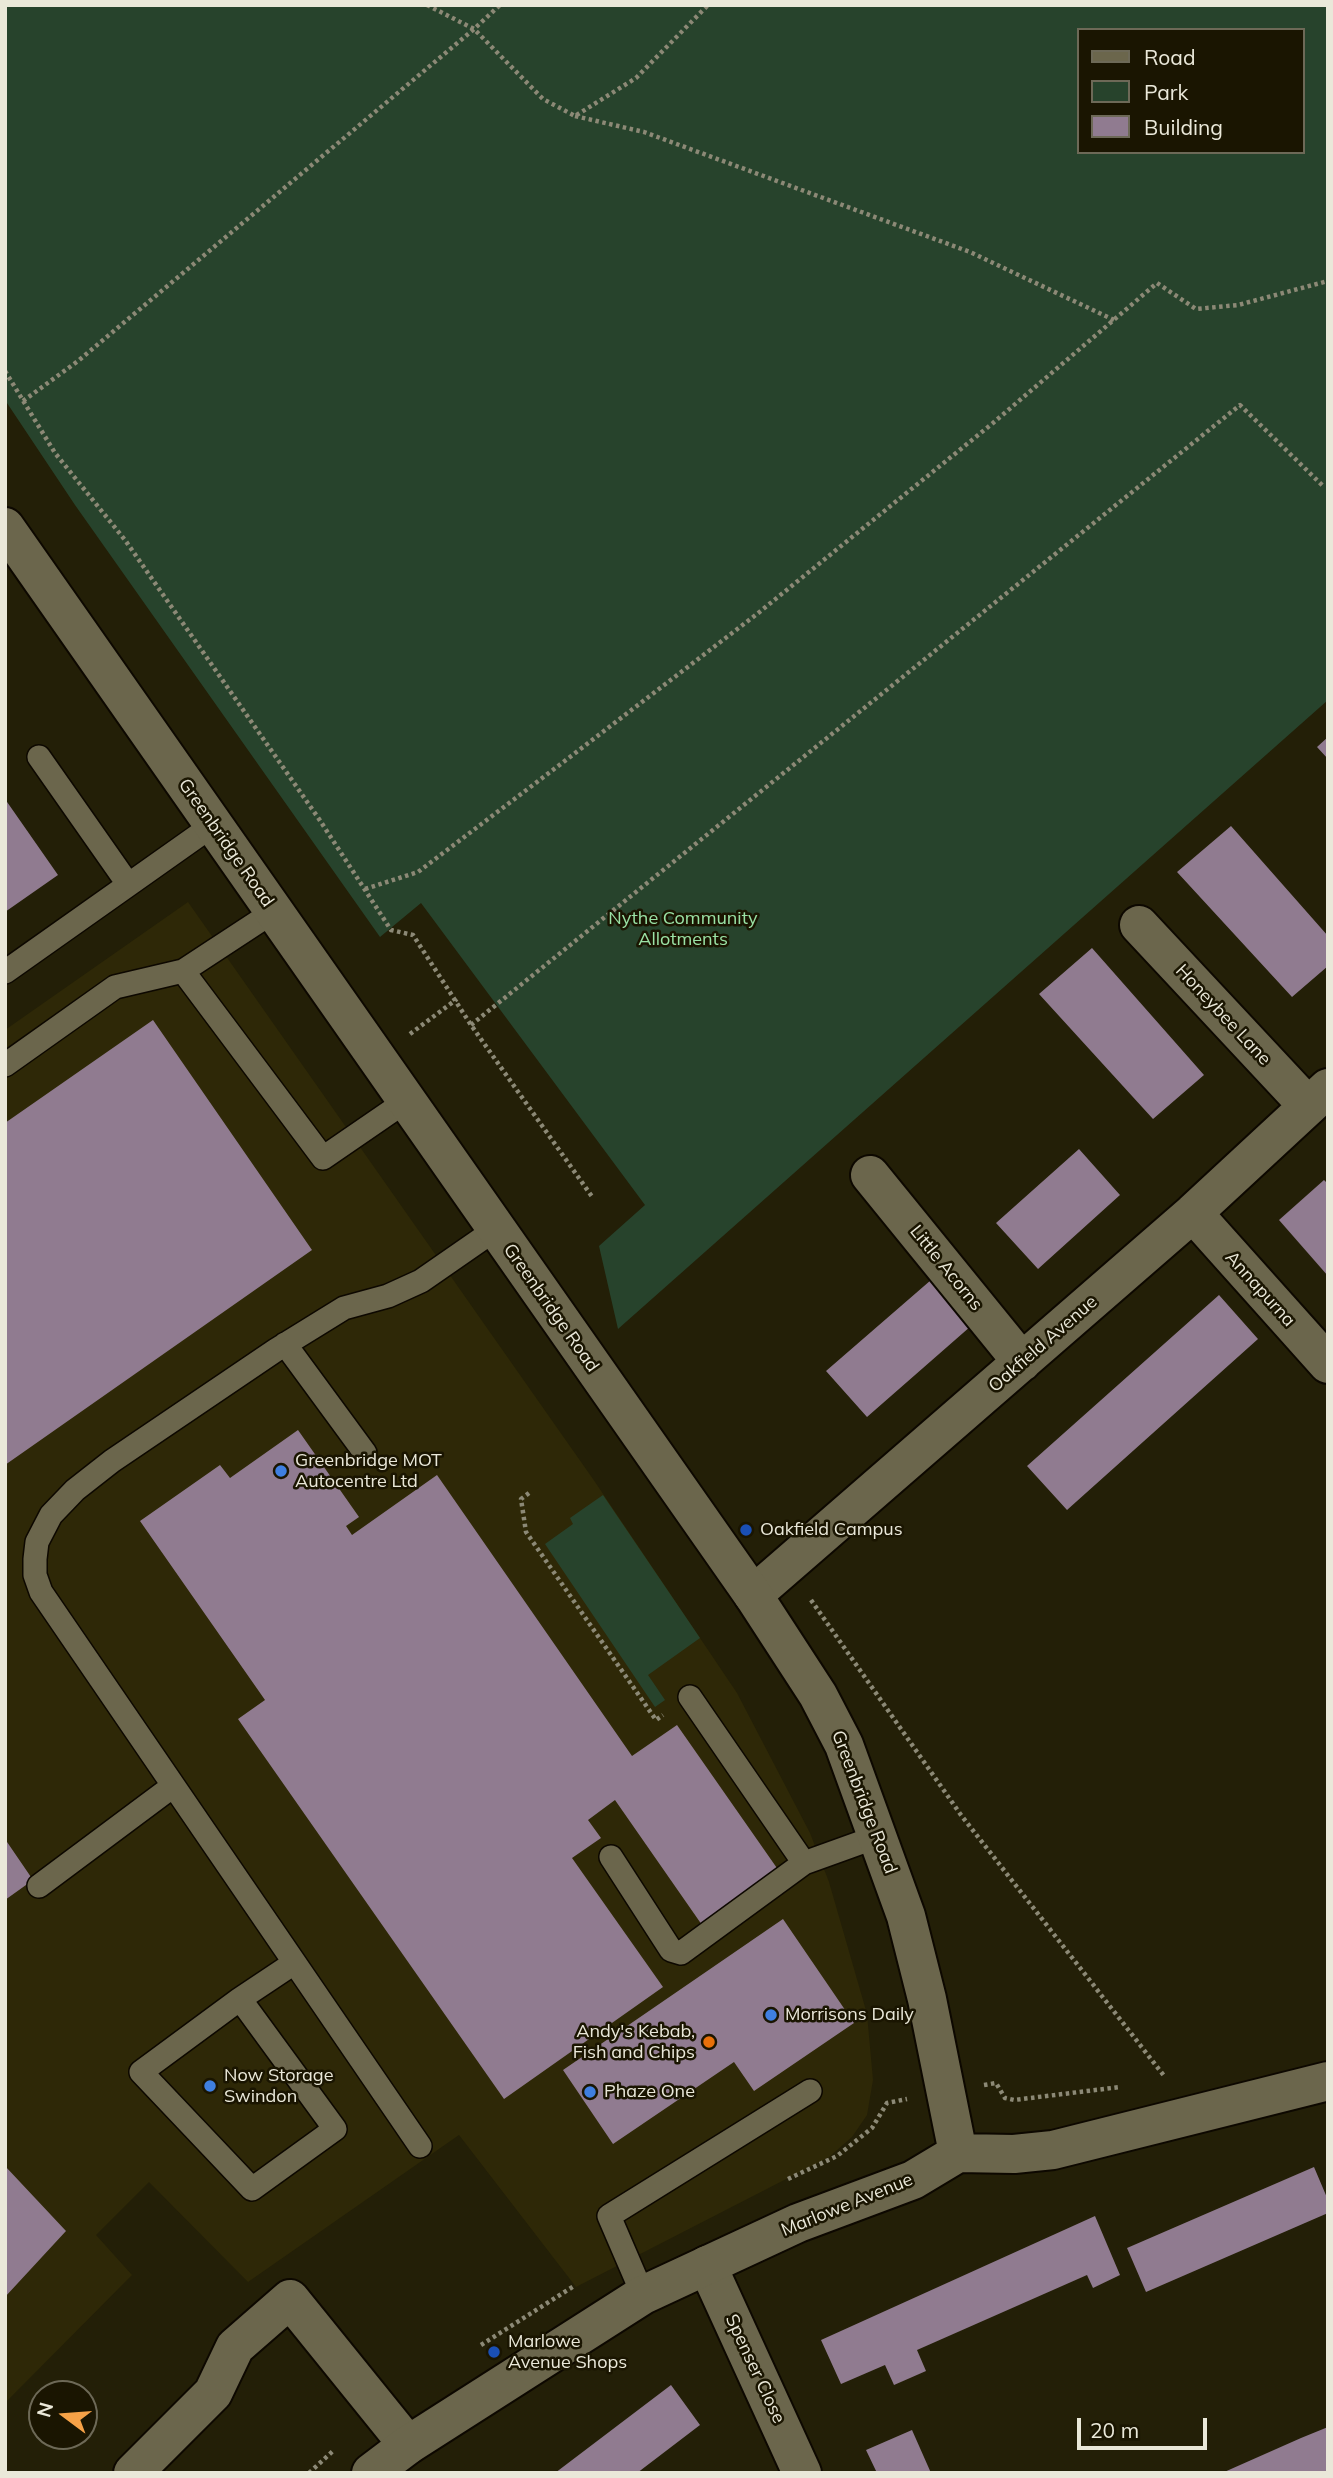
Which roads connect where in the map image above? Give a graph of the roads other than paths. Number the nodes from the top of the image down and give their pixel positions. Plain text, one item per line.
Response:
1 (5, 527) edge
2 (39, 757) dead end
3 (213, 825) junction
4 (128, 884) junction
5 (273, 912) junction
6 (1139, 925) dead end
7 (183, 971) junction
8 (5, 972) edge
9 (5, 1065) edge
10 (1318, 1097) edge
11 (406, 1101) junction
12 (870, 1175) dead end
13 (1193, 1213) junction
14 (496, 1229) junction
15 (285, 1344) junction
16 (1022, 1362) junction
17 (1328, 1364) edge
18 (365, 1453) dead end
19 (753, 1595) junction
20 (690, 1697) road end
21 (173, 1786) junction
22 (880, 1836) junction
23 (611, 1857) dead end
24 (804, 1863) junction
25 (39, 1886) dead end
26 (294, 1962) junction
27 (240, 1999) junction
28 (1328, 2081) edge
29 (810, 2091) dead end
30 (420, 2146) dead end
31 (958, 2153) junction
32 (708, 2265) junction
33 (643, 2295) junction
34 (408, 2445) junction
35 (133, 2473) edge
36 (371, 2473) edge
37 (802, 2473) edge

1 - 3 street, Greenbridge Road
2 - 4 lane
3 - 4 lane
3 - 5 street, Greenbridge Road
4 - 8 lane
5 - 7 lane
5 - 11 street, Greenbridge Road
6 - 10 street, Honeybee Lane
7 - 9 lane
7 - 11 lane
10 - 13 street, Oakfield Avenue
11 - 14 street, Greenbridge Road
12 - 16 street, Little Acorns
13 - 16 street, Oakfield Avenue
13 - 17 street, Annapurna
14 - 15 lane
14 - 19 street, Greenbridge Road
15 - 18 lane
15 - 21 lane
16 - 19 street, Oakfield Avenue
19 - 22 street, Greenbridge Road
20 - 24 lane
21 - 25 lane
21 - 26 lane
22 - 24 lane
22 - 31 street, Greenbridge Road
23 - 24 lane
26 - 27 lane
26 - 30 lane
27 - 27 lane
28 - 31 street
29 - 33 lane
31 - 32 street, Marlowe Avenue
32 - 33 street, Marlowe Avenue
32 - 37 street, Spenser Close
33 - 34 street, Marlowe Avenue
34 - 35 street
34 - 36 street, Marlowe Avenue

